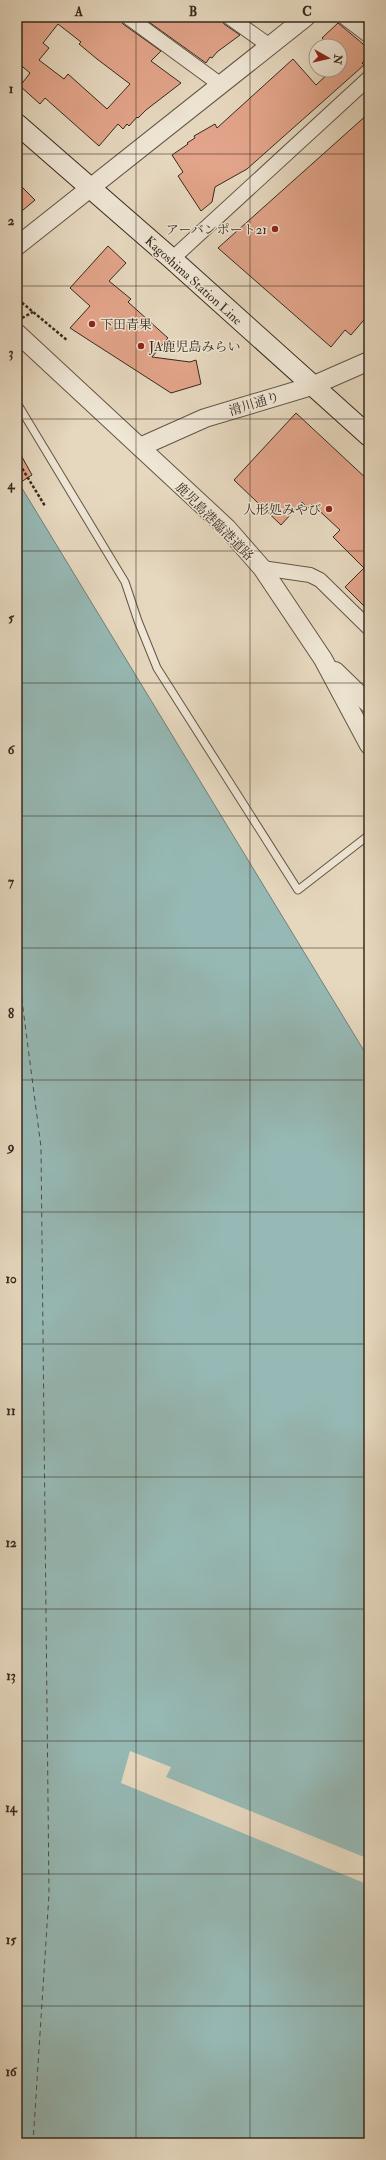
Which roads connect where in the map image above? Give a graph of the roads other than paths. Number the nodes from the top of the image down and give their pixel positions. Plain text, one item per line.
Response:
1 (128, 17) edge
2 (228, 17) edge
3 (306, 17) edge
4 (344, 17) edge
5 (369, 36) edge
6 (270, 46) junction
7 (369, 78) edge
8 (221, 85) junction
9 (17, 124) edge
10 (91, 188) junction
11 (17, 246) edge
12 (172, 259) junction
13 (17, 332) edge
14 (369, 361) edge
15 (312, 386) junction
16 (17, 403) edge
17 (369, 436) edge
18 (140, 447) junction
19 (262, 568) junction
20 (369, 628) edge
21 (323, 659) junction
22 (369, 704) edge
23 (369, 745) edge
24 (369, 835) edge

1 - 8 street
2 - 6 street
3 - 6 street
4 - 5 street
6 - 8 street
7 - 12 street
8 - 10 street
9 - 10 main road, Kagoshima Station Line
10 - 11 street
10 - 12 main road, Kagoshima Station Line
12 - 15 main road, Kagoshima Station Line
13 - 18 street, 鹿児島港臨港道路
14 - 15 street, 滑川通り
15 - 17 main road, Kagoshima Station Line
15 - 18 street, 滑川通り
16 - 24 lane
18 - 19 street, 鹿児島港臨港道路
19 - 20 street
19 - 21 street, 鹿児島港臨港道路
21 - 22 street
21 - 23 street, 鹿児島港臨港道路

